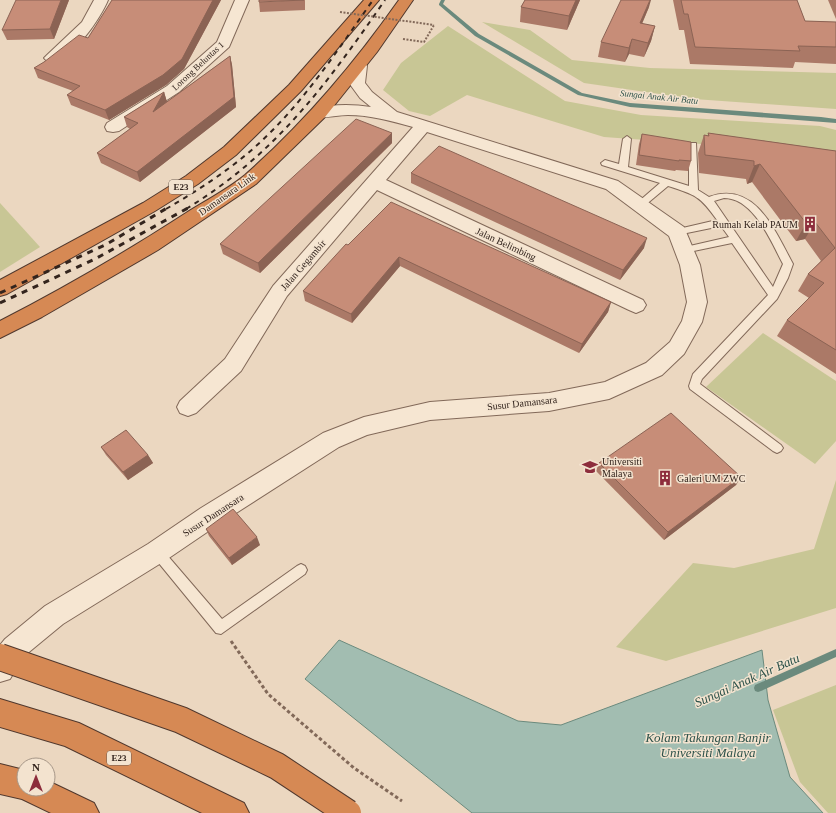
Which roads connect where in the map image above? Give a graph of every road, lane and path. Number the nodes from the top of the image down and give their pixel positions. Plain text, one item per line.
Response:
1 (101, 0) edge
2 (242, 0) edge
3 (406, 0) edge
4 (370, 2) edge
5 (340, 12) dead end
6 (403, 39) dead end
7 (359, 66) junction
8 (41, 68) edge
9 (319, 114) junction
10 (394, 116) junction
11 (423, 126) junction
12 (113, 127) dead end
13 (627, 139) dead end
14 (693, 145) edge
15 (604, 162) dead end
16 (623, 168) junction
17 (375, 182) junction
18 (667, 182) junction
19 (694, 191) junction
20 (708, 200) junction
21 (640, 205) junction
22 (724, 222) junction
23 (735, 239) junction
24 (680, 241) junction
25 (0, 289) edge
26 (773, 296) junction
27 (636, 305) dead end
28 (35, 312) junction
29 (0, 330) edge
30 (0, 345) edge
31 (188, 407) dead end
32 (777, 448) dead end
33 (157, 552) junction
34 (301, 570) dead end
35 (221, 628) junction
36 (0, 657) edge
37 (0, 669) edge
38 (0, 713) edge
39 (0, 779) edge
40 (16, 784) edge
41 (49, 797) edge
42 (402, 801) dead end
43 (84, 813) edge
44 (234, 813) edge
45 (348, 813) edge

1 - 8 street
2 - 12 street, Lorong Beluntas 1
3 - 7 highway, Damansara Link
4 - 25 highway, E23
5 - 6 path, bridge
7 - 9 highway, Damansara Link
7 - 10 street
9 - 10 street
9 - 28 highway, Damansara Link
10 - 11 street
11 - 17 street, Jalan Gegambir
11 - 21 street
13 - 16 lane
14 - 19 lane
15 - 16 lane
16 - 18 lane
17 - 27 street, Jalan Belimbing
17 - 31 street, Jalan Gegambir
18 - 19 lane
18 - 21 lane
19 - 20 lane
20 - 22 lane
20 - 26 lane
21 - 24 street
22 - 23 lane
22 - 24 lane
23 - 24 lane
23 - 26 lane
24 - 33 street, Susur Damansara
26 - 32 lane
28 - 29 highway, Damansara Link
28 - 30 highway
33 - 35 lane
33 - 37 street, Susur Damansara
34 - 35 lane
35 - 42 path
36 - 45 highway, bridge
38 - 44 highway, E23
39 - 40 highway
41 - 43 highway

